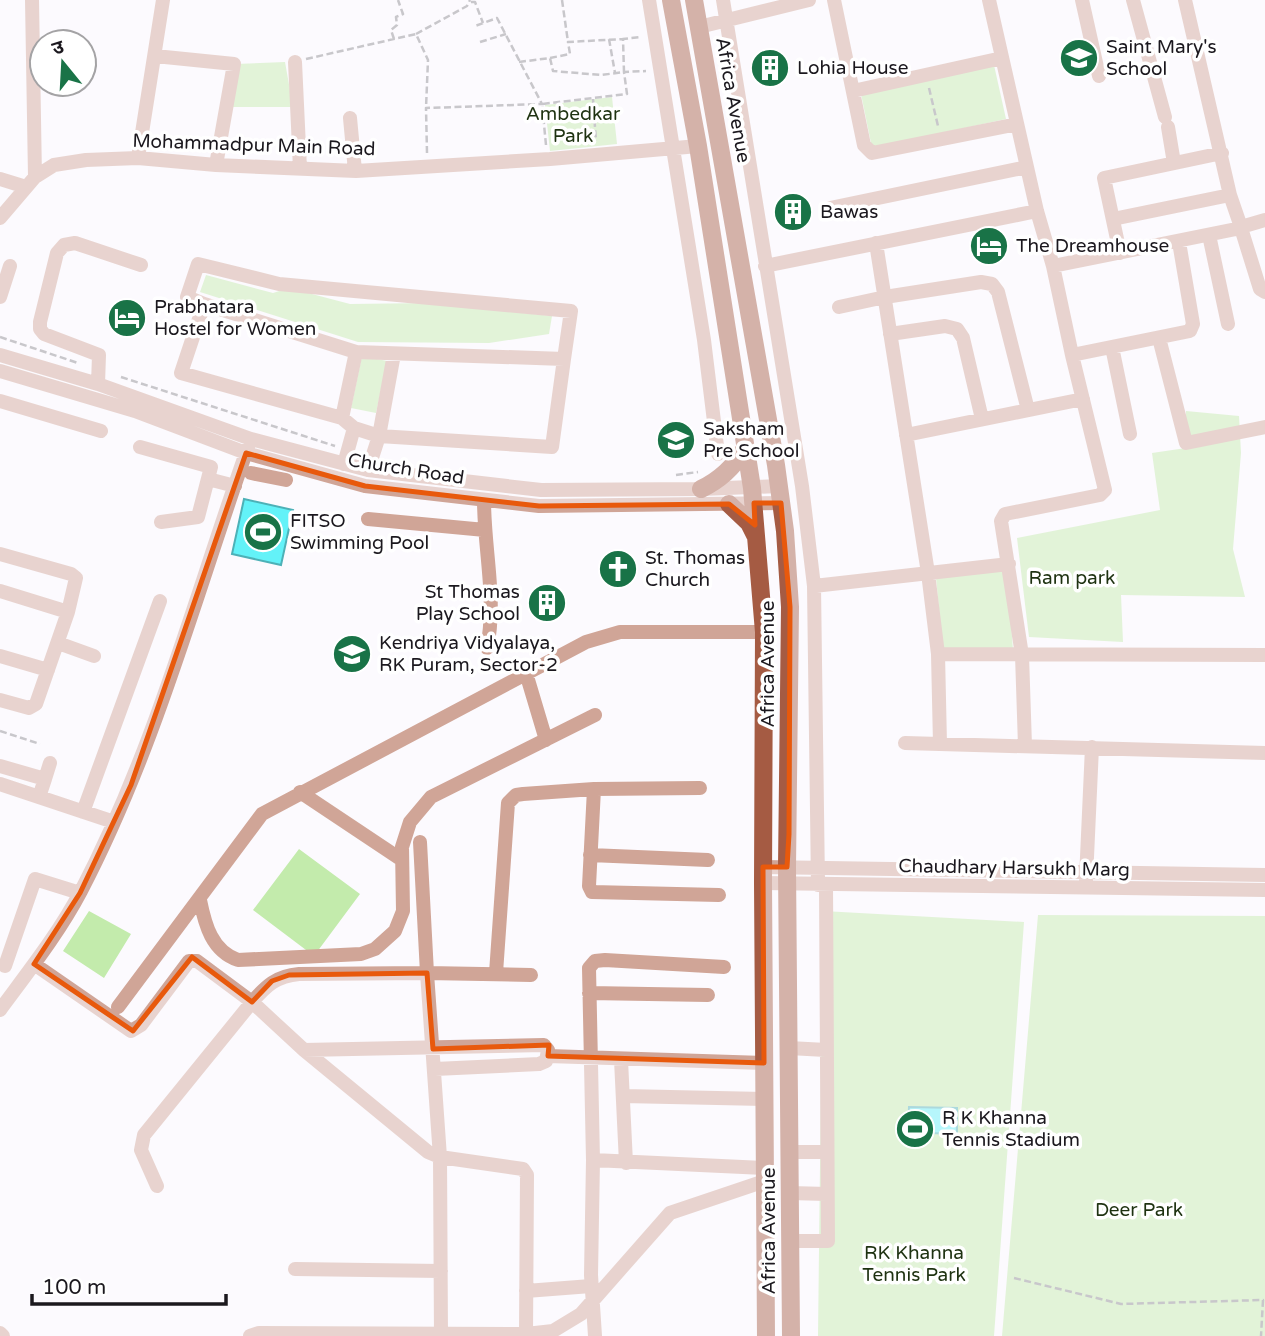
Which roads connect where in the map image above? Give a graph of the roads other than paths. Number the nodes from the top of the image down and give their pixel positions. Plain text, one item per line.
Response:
1 (32, 0) edge
2 (163, 0) edge
3 (649, 0) edge
4 (671, 0) edge
5 (694, 0) edge
6 (723, 0) edge
7 (809, 0) edge
8 (834, 0) edge
9 (989, 0) edge
10 (1082, 0) edge
11 (1133, 0) edge
12 (1185, 0) edge
13 (727, 19) junction
14 (699, 27) junction
15 (155, 56) junction
16 (1002, 58) junction
17 (295, 62) road end
18 (1099, 76) dead end
19 (853, 91) junction
20 (351, 118) dead end
21 (1017, 124) junction
22 (698, 146) junction
23 (674, 149) junction
24 (1222, 153) junction
25 (138, 158) junction
26 (1174, 163) junction
27 (216, 165) junction
28 (1027, 167) junction
29 (300, 169) junction
30 (355, 171) junction
31 (0, 179) edge
32 (30, 182) junction
33 (1230, 195) junction
34 (830, 208) dead end
35 (1037, 211) junction
36 (0, 218) edge
37 (1113, 219) junction
38 (1265, 220) edge
39 (1241, 227) junction
40 (1209, 235) junction
41 (1179, 242) junction
42 (876, 243) junction
43 (1120, 253) junction
44 (141, 265) dead end
45 (9, 266) dead end
46 (765, 266) junction
47 (1053, 266) junction
48 (1265, 292) edge
49 (0, 297) edge
50 (885, 297) junction
51 (204, 304) junction
52 (839, 307) dead end
53 (1228, 324) dead end
54 (890, 334) junction
55 (1159, 338) junction
56 (1112, 348) junction
57 (356, 352) junction
58 (394, 354) junction
59 (0, 355) edge
60 (1072, 355) junction
61 (564, 359) junction
62 (0, 371) edge
63 (98, 377) junction
64 (1083, 399) junction
65 (0, 401) edge
66 (1028, 410) junction
67 (342, 418) junction
68 (739, 418) junction
69 (982, 419) junction
70 (715, 423) junction
71 (1265, 427) edge
72 (354, 428) junction
73 (101, 431) dead end
74 (1130, 434) dead end
75 (906, 435) junction
76 (379, 436) junction
77 (248, 446) junction
78 (140, 447) dead end
79 (744, 450) junction
80 (718, 454) dead end
81 (346, 457) junction
82 (260, 469) junction
83 (368, 470) junction
84 (208, 479) junction
85 (286, 480) dead end
86 (701, 481) junction
87 (234, 486) junction
88 (780, 494) junction
89 (753, 495) junction
90 (484, 500) junction
91 (729, 504) junction
92 (368, 519) dead end
93 (161, 522) dead end
94 (485, 530) junction
95 (757, 538) junction
96 (0, 554) edge
97 (1009, 564) junction
98 (928, 573) junction
99 (814, 586) junction
100 (0, 591) edge
101 (160, 601) dead end
102 (68, 612) junction
103 (764, 632) junction
104 (58, 643) junction
105 (486, 649) dead end
106 (938, 654) junction
107 (1023, 655) junction
108 (1265, 655) edge
109 (0, 656) edge
110 (94, 656) dead end
111 (48, 670) junction
112 (526, 673) junction
113 (0, 700) edge
114 (595, 715) dead end
115 (545, 740) junction
116 (905, 743) dead end
117 (940, 744) junction
118 (1025, 746) junction
119 (1092, 747) junction
120 (1265, 753) edge
121 (50, 763) dead end
122 (0, 766) edge
123 (45, 779) junction
124 (0, 784) edge
125 (700, 788) dead end
126 (594, 789) junction
127 (300, 792) junction
128 (39, 797) junction
129 (765, 800) junction
130 (83, 812) junction
131 (114, 822) junction
132 (420, 842) dead end
133 (590, 855) junction
134 (402, 860) junction
135 (708, 860) dead end
136 (1087, 866) junction
137 (817, 868) junction
138 (763, 875) junction
139 (1265, 875) edge
140 (787, 876) junction
141 (822, 885) junction
142 (1086, 887) junction
143 (1265, 890) edge
144 (80, 893) junction
145 (719, 895) dead end
146 (200, 900) junction
147 (34, 964) junction
148 (5, 966) dead end
149 (724, 967) dead end
150 (427, 973) junction
151 (496, 973) junction
152 (531, 975) dead end
153 (764, 978) junction
154 (589, 993) junction
155 (708, 995) dead end
156 (252, 1002) junction
157 (118, 1007) dead end
158 (0, 1010) edge
159 (789, 1048) junction
160 (433, 1049) junction
161 (304, 1050) junction
162 (827, 1050) junction
163 (548, 1056) junction
164 (592, 1059) junction
165 (621, 1060) junction
166 (764, 1063) junction
167 (435, 1069) junction
168 (623, 1096) junction
169 (765, 1099) junction
170 (790, 1152) junction
171 (827, 1152) junction
172 (440, 1157) junction
173 (593, 1160) junction
174 (626, 1163) junction
175 (765, 1175) junction
176 (157, 1186) dead end
177 (790, 1193) junction
178 (827, 1194) junction
179 (790, 1241) junction
180 (295, 1269) dead end
181 (441, 1271) junction
182 (526, 1291) junction
183 (593, 1294) junction
184 (562, 1332) edge
185 (348, 1334) edge
186 (441, 1334) edge
187 (526, 1334) junction
188 (256, 1335) edge
189 (595, 1336) edge
190 (766, 1336) edge
191 (791, 1336) edge

1 - 32 street
2 - 15 street
3 - 23 street
4 - 22 main road, Africa Avenue
5 - 14 main road, Africa Avenue
6 - 13 street
7 - 13 street
8 - 19 street
9 - 16 street
10 - 18 street
11 - 26 street
12 - 24 street
13 - 14 street
13 - 46 street
14 - 88 main road, Africa Avenue
15 - 25 street
15 - 27 street
16 - 19 street
16 - 21 street
17 - 29 street
19 - 21 street
20 - 30 street
21 - 28 street
22 - 23 street, Mohammadpur Main Road
22 - 68 main road, Africa Avenue
23 - 30 street, Mohammadpur Main Road
23 - 70 street
24 - 26 street
24 - 33 street
25 - 27 street, Mohammadpur Main Road
25 - 32 street, Mohammadpur Main Road
26 - 37 street
27 - 29 street, Mohammadpur Main Road
28 - 34 street
28 - 35 street
29 - 30 street, Mohammadpur Main Road
31 - 32 street
32 - 36 street, Mohammadpur Main Road
33 - 37 street
33 - 39 street
35 - 42 street
35 - 47 street
37 - 43 street
38 - 39 street
39 - 40 street
39 - 48 street
40 - 41 street
40 - 53 street
41 - 43 street
41 - 55 street
42 - 46 street
42 - 50 street
43 - 47 street
44 - 63 street
45 - 49 street
46 - 99 street
47 - 60 street
50 - 52 street
50 - 54 street
50 - 66 street
51 - 57 street
51 - 61 street
51 - 67 street
54 - 69 street
54 - 75 street
55 - 56 street
55 - 71 street
56 - 60 street
56 - 74 street
57 - 58 street
57 - 67 street
58 - 61 street
58 - 76 street
59 - 63 street, Church Road
60 - 64 street
61 - 76 street
62 - 77 street, Church Road
63 - 77 street, Church Road
64 - 66 street
64 - 97 street
65 - 73 street
66 - 69 street
67 - 72 street
68 - 70 street
68 - 79 main road, Africa Avenue
69 - 75 street
70 - 80 street
72 - 76 street
72 - 81 street
75 - 98 street
76 - 83 street
77 - 81 street, Church Road
77 - 82 street, Church Road
77 - 87 street
78 - 84 street
79 - 86 main road
79 - 89 main road, Africa Avenue
81 - 83 street, Church Road
82 - 85 street
82 - 90 street, Church Road
83 - 86 street, Church Road
84 - 87 street
84 - 93 street
86 - 89 street, Church Road
87 - 131 street
88 - 89 street, Church Road
88 - 140 main road, Africa Avenue
89 - 91 street, Church Road
89 - 95 main road, Africa Avenue
90 - 91 street, Church Road
90 - 94 street
91 - 95 main road
92 - 94 street
94 - 105 street
95 - 103 main road, Africa Avenue
96 - 102 street
97 - 98 street
97 - 107 street
98 - 99 street
98 - 106 street
99 - 137 street
100 - 102 street
101 - 130 street
102 - 104 street
103 - 112 street
103 - 129 main road, Africa Avenue
104 - 110 street
104 - 111 street
106 - 107 street
106 - 117 street
107 - 108 street
107 - 118 street
109 - 111 street
111 - 113 street
112 - 115 street
112 - 127 street
114 - 115 street
115 - 134 street
116 - 117 street
117 - 118 street
118 - 119 street
119 - 120 street
119 - 136 street
121 - 123 street
122 - 123 street
123 - 128 street
124 - 128 street
125 - 126 street
126 - 133 street
126 - 151 street
127 - 134 street
127 - 146 street
128 - 130 street
129 - 138 main road, Africa Avenue
129 - 153 main road
130 - 131 street
131 - 144 street
132 - 150 street
133 - 135 street
133 - 145 street
134 - 146 street
136 - 137 street, Chaudhary Harsukh Marg
136 - 139 street, Chaudhary Harsukh Marg
136 - 142 street
137 - 140 street, Chaudhary Harsukh Marg
137 - 141 street
138 - 140 street, Chaudhary Harsukh Marg
138 - 153 main road, Africa Avenue
140 - 141 street, Chaudhary Harsukh Marg
140 - 159 main road, Africa Avenue
141 - 142 street, Chaudhary Harsukh Marg
141 - 162 street
142 - 143 street, Chaudhary Harsukh Marg
144 - 147 street
144 - 148 street
146 - 157 street
147 - 156 street
147 - 158 street
149 - 154 street
150 - 151 street
150 - 156 street
150 - 160 street
151 - 152 street
153 - 166 main road, Africa Avenue
154 - 155 street
154 - 164 street
156 - 161 street
156 - 176 street
159 - 162 street
159 - 170 main road, Africa Avenue
160 - 161 street
160 - 163 street
160 - 167 street
161 - 172 street
162 - 171 street
163 - 164 street
163 - 167 street
164 - 165 street
164 - 173 street
165 - 166 street
165 - 168 street
166 - 169 main road, Africa Avenue
167 - 172 street
168 - 169 street
168 - 174 street
169 - 175 main road, Africa Avenue
170 - 171 street
170 - 177 main road, Africa Avenue
171 - 178 street
172 - 181 street
172 - 182 street
173 - 174 street
173 - 183 street
174 - 175 street
175 - 183 street
175 - 190 main road, Africa Avenue
177 - 178 street
177 - 179 main road, Africa Avenue
178 - 179 street
179 - 191 main road, Africa Avenue
180 - 181 street
181 - 186 street
182 - 183 street
182 - 187 street
183 - 184 street
183 - 189 street
184 - 187 street
185 - 186 street
185 - 188 street
186 - 187 street

